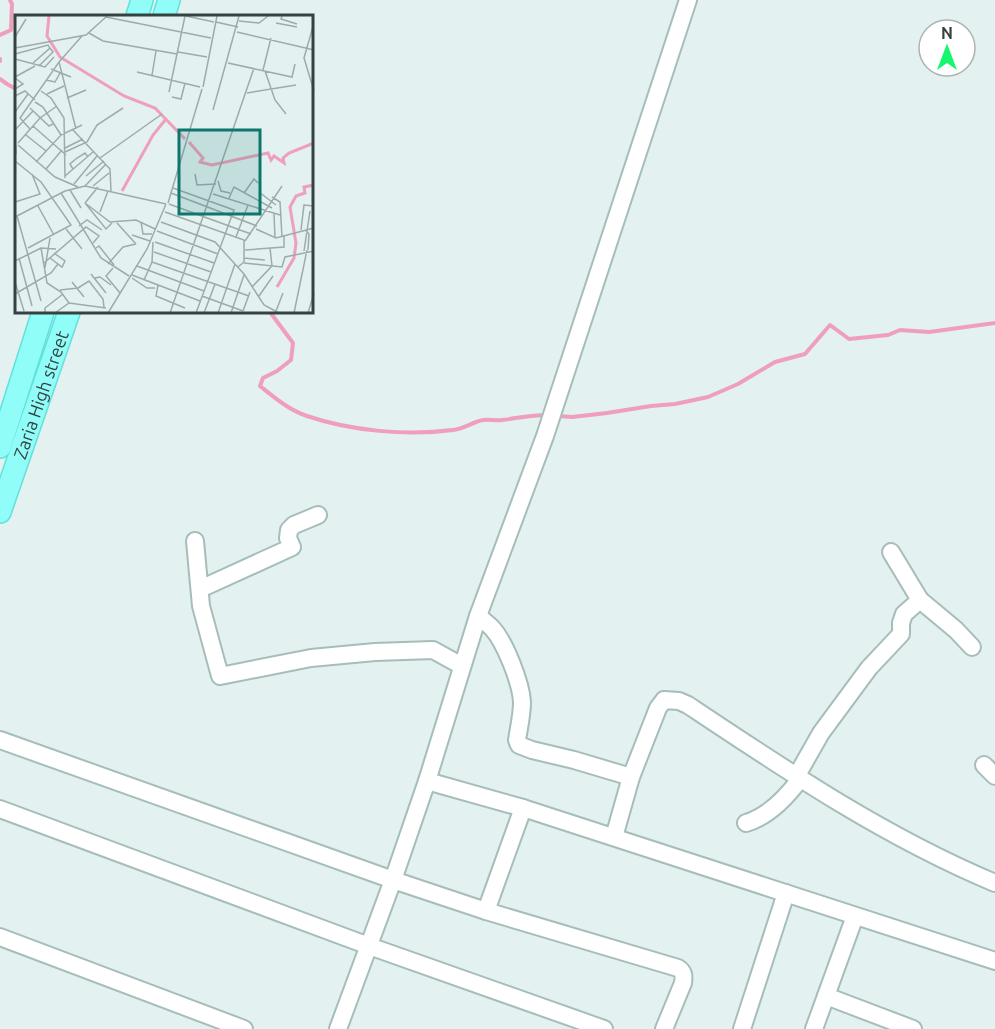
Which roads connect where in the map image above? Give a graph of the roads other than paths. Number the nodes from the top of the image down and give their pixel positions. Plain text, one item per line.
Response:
1 (142, 0) edge
2 (169, 0) edge
3 (688, 0) edge
4 (137, 15) edge
5 (164, 15) edge
6 (42, 314) edge
7 (68, 314) edge
8 (0, 447) edge
9 (0, 512) edge
10 (318, 515) dead end
11 (195, 541) dead end
12 (891, 552) dead end
13 (200, 589) junction
14 (920, 600) junction
15 (478, 616) junction
16 (972, 647) dead end
17 (462, 666) junction
18 (0, 740) edge
19 (631, 777) junction
20 (798, 778) junction
21 (427, 781) junction
22 (523, 808) junction
23 (0, 809) edge
24 (747, 823) dead end
25 (614, 837) junction
26 (393, 880) junction
27 (995, 883) edge
28 (786, 893) junction
29 (486, 911) junction
30 (855, 916) junction
31 (0, 937) edge
32 (369, 946) junction
33 (995, 961) edge
34 (826, 996) junction
35 (244, 1029) edge
36 (338, 1029) edge
37 (604, 1029) edge
38 (664, 1029) edge
39 (742, 1029) edge
40 (814, 1029) edge
41 (913, 1029) edge

1 - 4 main road
2 - 5 main road
3 - 15 street
6 - 8 main road, Zaria High street
7 - 9 main road, Zaria High street
10 - 13 street
11 - 13 street
12 - 14 street
13 - 17 street
14 - 16 street
14 - 20 street
15 - 17 street
15 - 19 street
17 - 21 street
18 - 26 street
19 - 20 street
19 - 25 street
20 - 24 street
20 - 27 street
21 - 22 street
21 - 26 street
22 - 25 street
22 - 29 street
23 - 32 street
25 - 28 street
26 - 29 street
26 - 32 street
28 - 30 street
28 - 39 street
29 - 38 street
30 - 33 street
30 - 34 street
31 - 35 street
32 - 36 street
32 - 37 street
34 - 40 street
34 - 41 street

